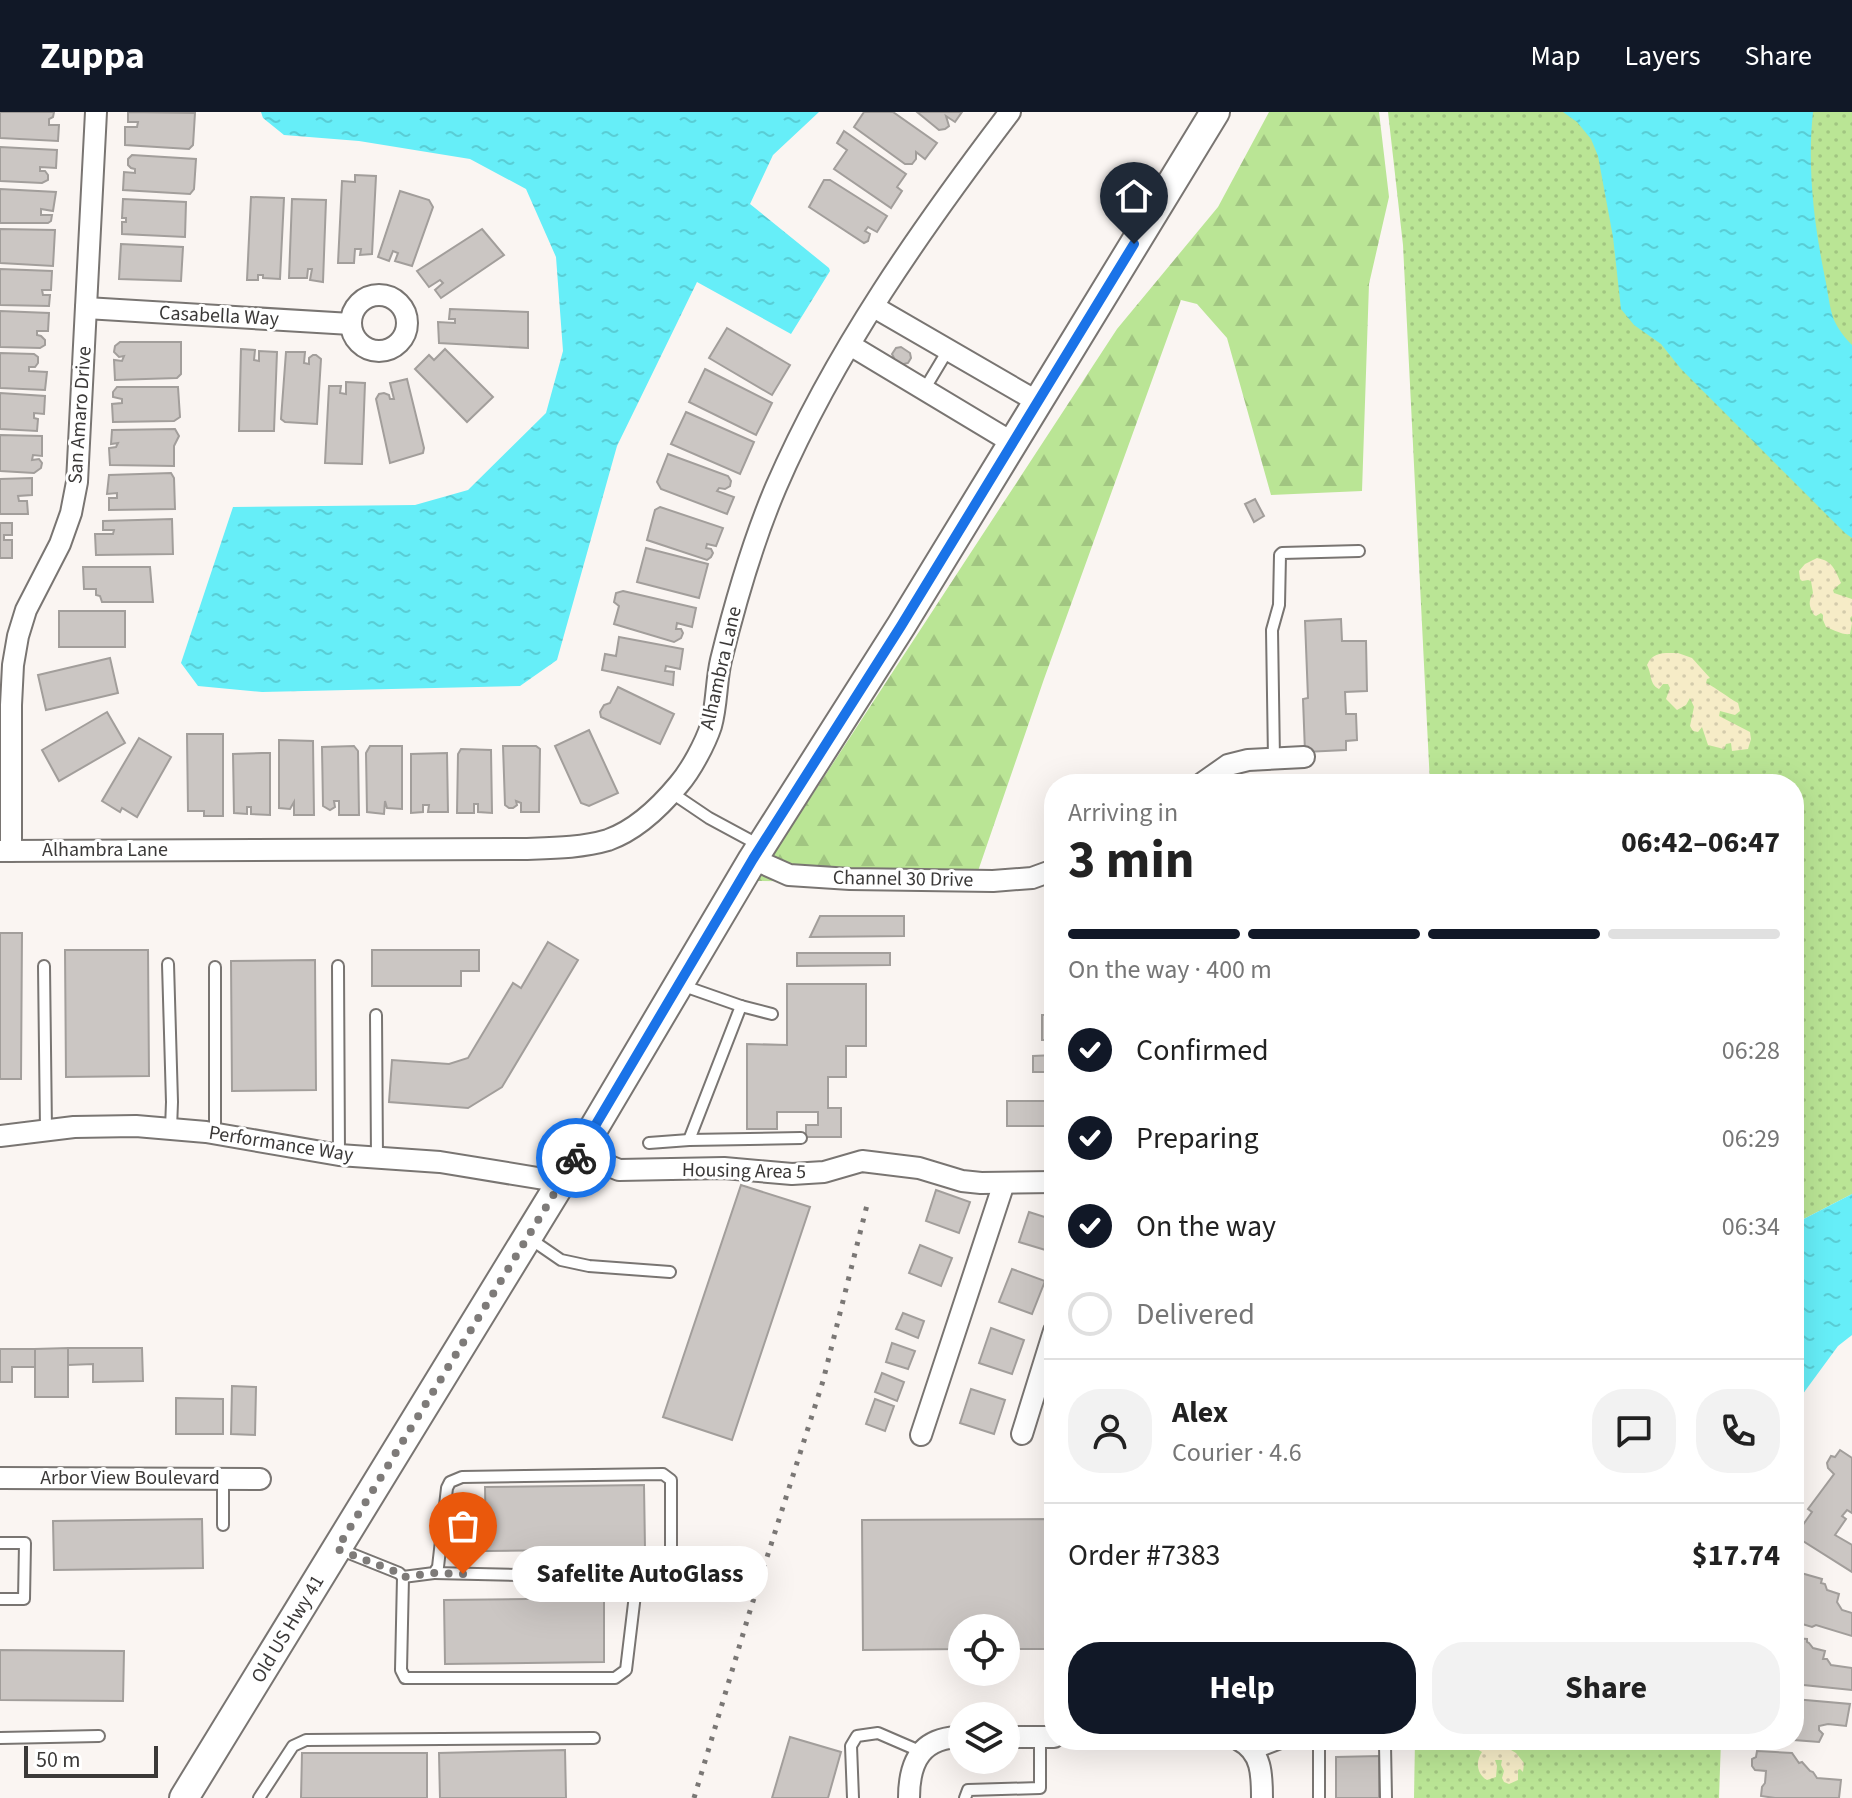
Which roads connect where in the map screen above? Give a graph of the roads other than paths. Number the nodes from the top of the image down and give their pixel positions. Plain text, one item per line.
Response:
1 (96, 112) edge
2 (1010, 112) edge
3 (1215, 112) edge
4 (874, 307) junction
5 (86, 308) junction
6 (351, 324) dead end
7 (850, 345) junction
8 (948, 350) junction
9 (924, 390) junction
10 (1038, 402) junction
11 (1013, 443) junction
12 (1359, 551) dead end
13 (1304, 757) dead end
14 (1274, 759) junction
15 (1215, 774) edge
16 (672, 793) junction
17 (5, 851) edge
18 (757, 853) junction
19 (1044, 874) edge
20 (168, 964) dead end
21 (44, 966) dead end
22 (338, 966) dead end
23 (215, 967) dead end
24 (684, 976) junction
25 (741, 1006) junction
26 (772, 1014) dead end
27 (376, 1015) dead end
28 (171, 1129) junction
29 (46, 1130) junction
30 (215, 1134) junction
31 (0, 1136) edge
32 (801, 1138) dead end
33 (689, 1140) junction
34 (649, 1143) dead end
35 (579, 1153) junction
36 (339, 1155) junction
37 (377, 1158) junction
38 (562, 1182) junction
39 (1044, 1182) edge
40 (1004, 1183) junction
41 (528, 1237) junction
42 (670, 1272) dead end
43 (1044, 1363) edge
44 (1022, 1434) dead end
45 (921, 1435) dead end
46 (0, 1478) edge
47 (223, 1479) junction
48 (260, 1479) dead end
49 (223, 1525) dead end
50 (0, 1543) edge
51 (337, 1549) junction
52 (434, 1573) junction
53 (403, 1577) junction
54 (637, 1578) junction
55 (0, 1599) edge
56 (99, 1736) dead end
57 (948, 1737) edge
58 (1020, 1737) edge
59 (1044, 1737) edge
60 (0, 1738) edge
61 (594, 1738) dead end
62 (1045, 1750) edge
63 (1249, 1750) edge
64 (1317, 1750) edge
65 (1385, 1750) edge
66 (922, 1752) junction
67 (191, 1793) edge
68 (259, 1798) edge
69 (853, 1798) edge
70 (909, 1798) edge
71 (965, 1798) edge
72 (1262, 1798) edge
73 (1319, 1798) edge
74 (1386, 1798) edge

1 - 5 street, San Amaro Drive
2 - 4 street, Alhambra Lane
3 - 10 street, Old US Hwy 41
4 - 7 street, Alhambra Lane
4 - 8 street
5 - 6 street, Casabella Way
5 - 17 street, San Amaro Drive
7 - 9 street
7 - 16 street, Alhambra Lane
8 - 9 lane
8 - 10 street
9 - 11 street
10 - 11 street, Old US Hwy 41
11 - 18 street, Old US Hwy 41
12 - 14 lane
13 - 14 street
14 - 15 street
16 - 17 street, Alhambra Lane
16 - 18 lane
18 - 19 street, Channel 30 Drive
18 - 24 street, Old US Hwy 41
20 - 28 lane
21 - 29 lane
22 - 36 lane
23 - 30 lane
24 - 25 lane
24 - 35 street, Old US Hwy 41
25 - 26 lane
25 - 33 lane
27 - 37 lane
28 - 29 street, Performance Way
28 - 30 street, Performance Way
29 - 31 street, Performance Way
30 - 36 street, Performance Way
32 - 33 lane
33 - 34 lane
35 - 38 street, Old US Hwy 41
35 - 40 street, Housing Area 5
36 - 37 street, Performance Way
37 - 38 street, Performance Way
38 - 41 street, Old US Hwy 41
39 - 40 street, Housing Area 5
40 - 45 street
41 - 42 lane
41 - 51 street, Old US Hwy 41
43 - 44 street
46 - 47 street, Arbor View Boulevard
47 - 48 street, Arbor View Boulevard
47 - 49 lane
50 - 55 lane
51 - 53 lane
51 - 67 street, Old US Hwy 41
52 - 53 lane
52 - 54 lane
52 - 54 lane
53 - 54 lane
56 - 60 lane
57 - 66 street
58 - 59 street
61 - 68 lane
62 - 71 lane
63 - 72 street
64 - 73 lane
65 - 74 lane
66 - 69 lane
66 - 70 street

